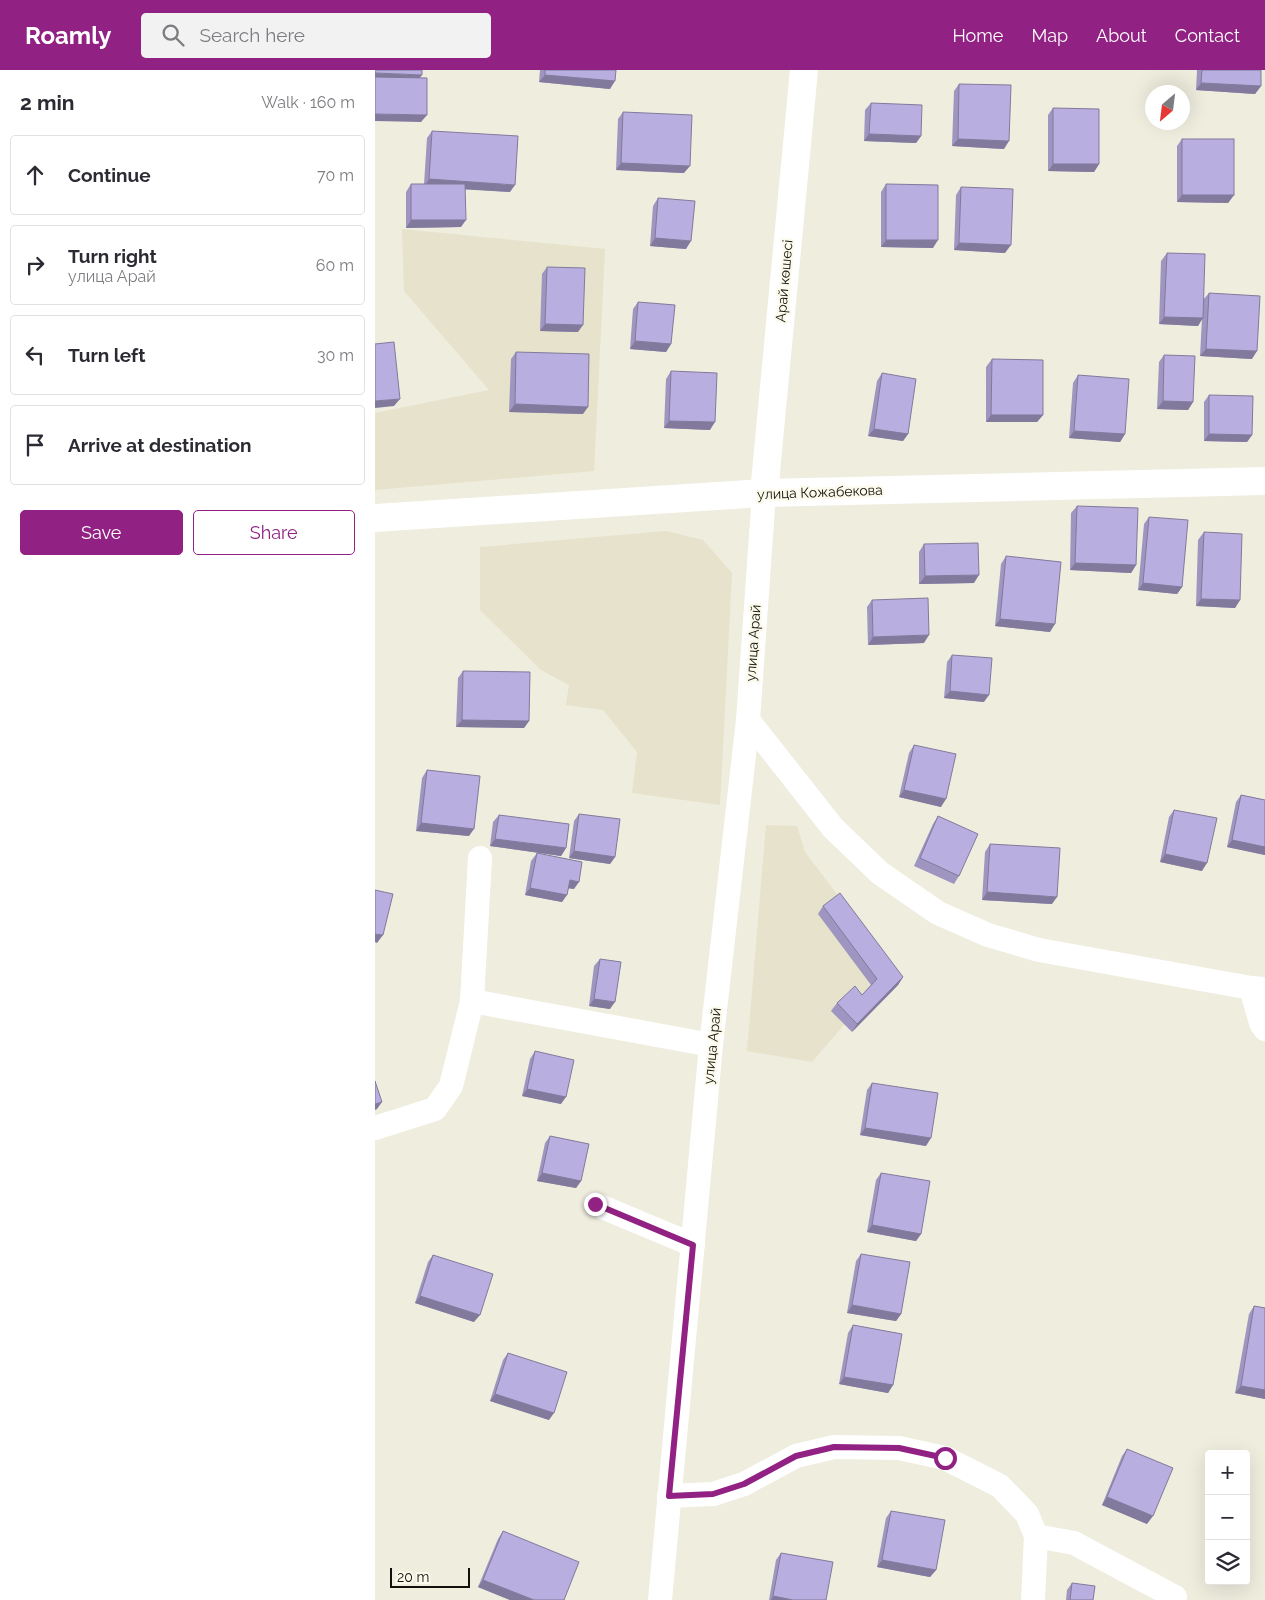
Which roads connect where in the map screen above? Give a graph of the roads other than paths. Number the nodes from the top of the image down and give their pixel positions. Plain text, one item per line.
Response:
1 (804, 70) edge
2 (1265, 481) edge
3 (764, 493) junction
4 (375, 518) edge
5 (748, 720) junction
6 (480, 858) dead end
7 (1258, 989) edge
8 (471, 1001) junction
9 (1265, 1029) edge
10 (711, 1045) junction
11 (375, 1128) edge
12 (595, 1204) dead end
13 (693, 1245) junction
14 (669, 1496) junction
15 (1036, 1536) junction
16 (1175, 1597) dead end
17 (660, 1600) edge
18 (1033, 1600) edge

1 - 3 main road, Арай көшесі
2 - 3 main road, улица Кожабекова
3 - 4 main road, улица Кожабекова
3 - 5 street, улица Арай
5 - 7 street
5 - 10 street, улица Арай
6 - 8 street
7 - 9 street
8 - 10 street
8 - 11 street
10 - 13 street, улица Арай
12 - 13 street
13 - 14 street, улица Арай
14 - 15 street
14 - 17 street, улица Арай
15 - 16 street
15 - 18 street

